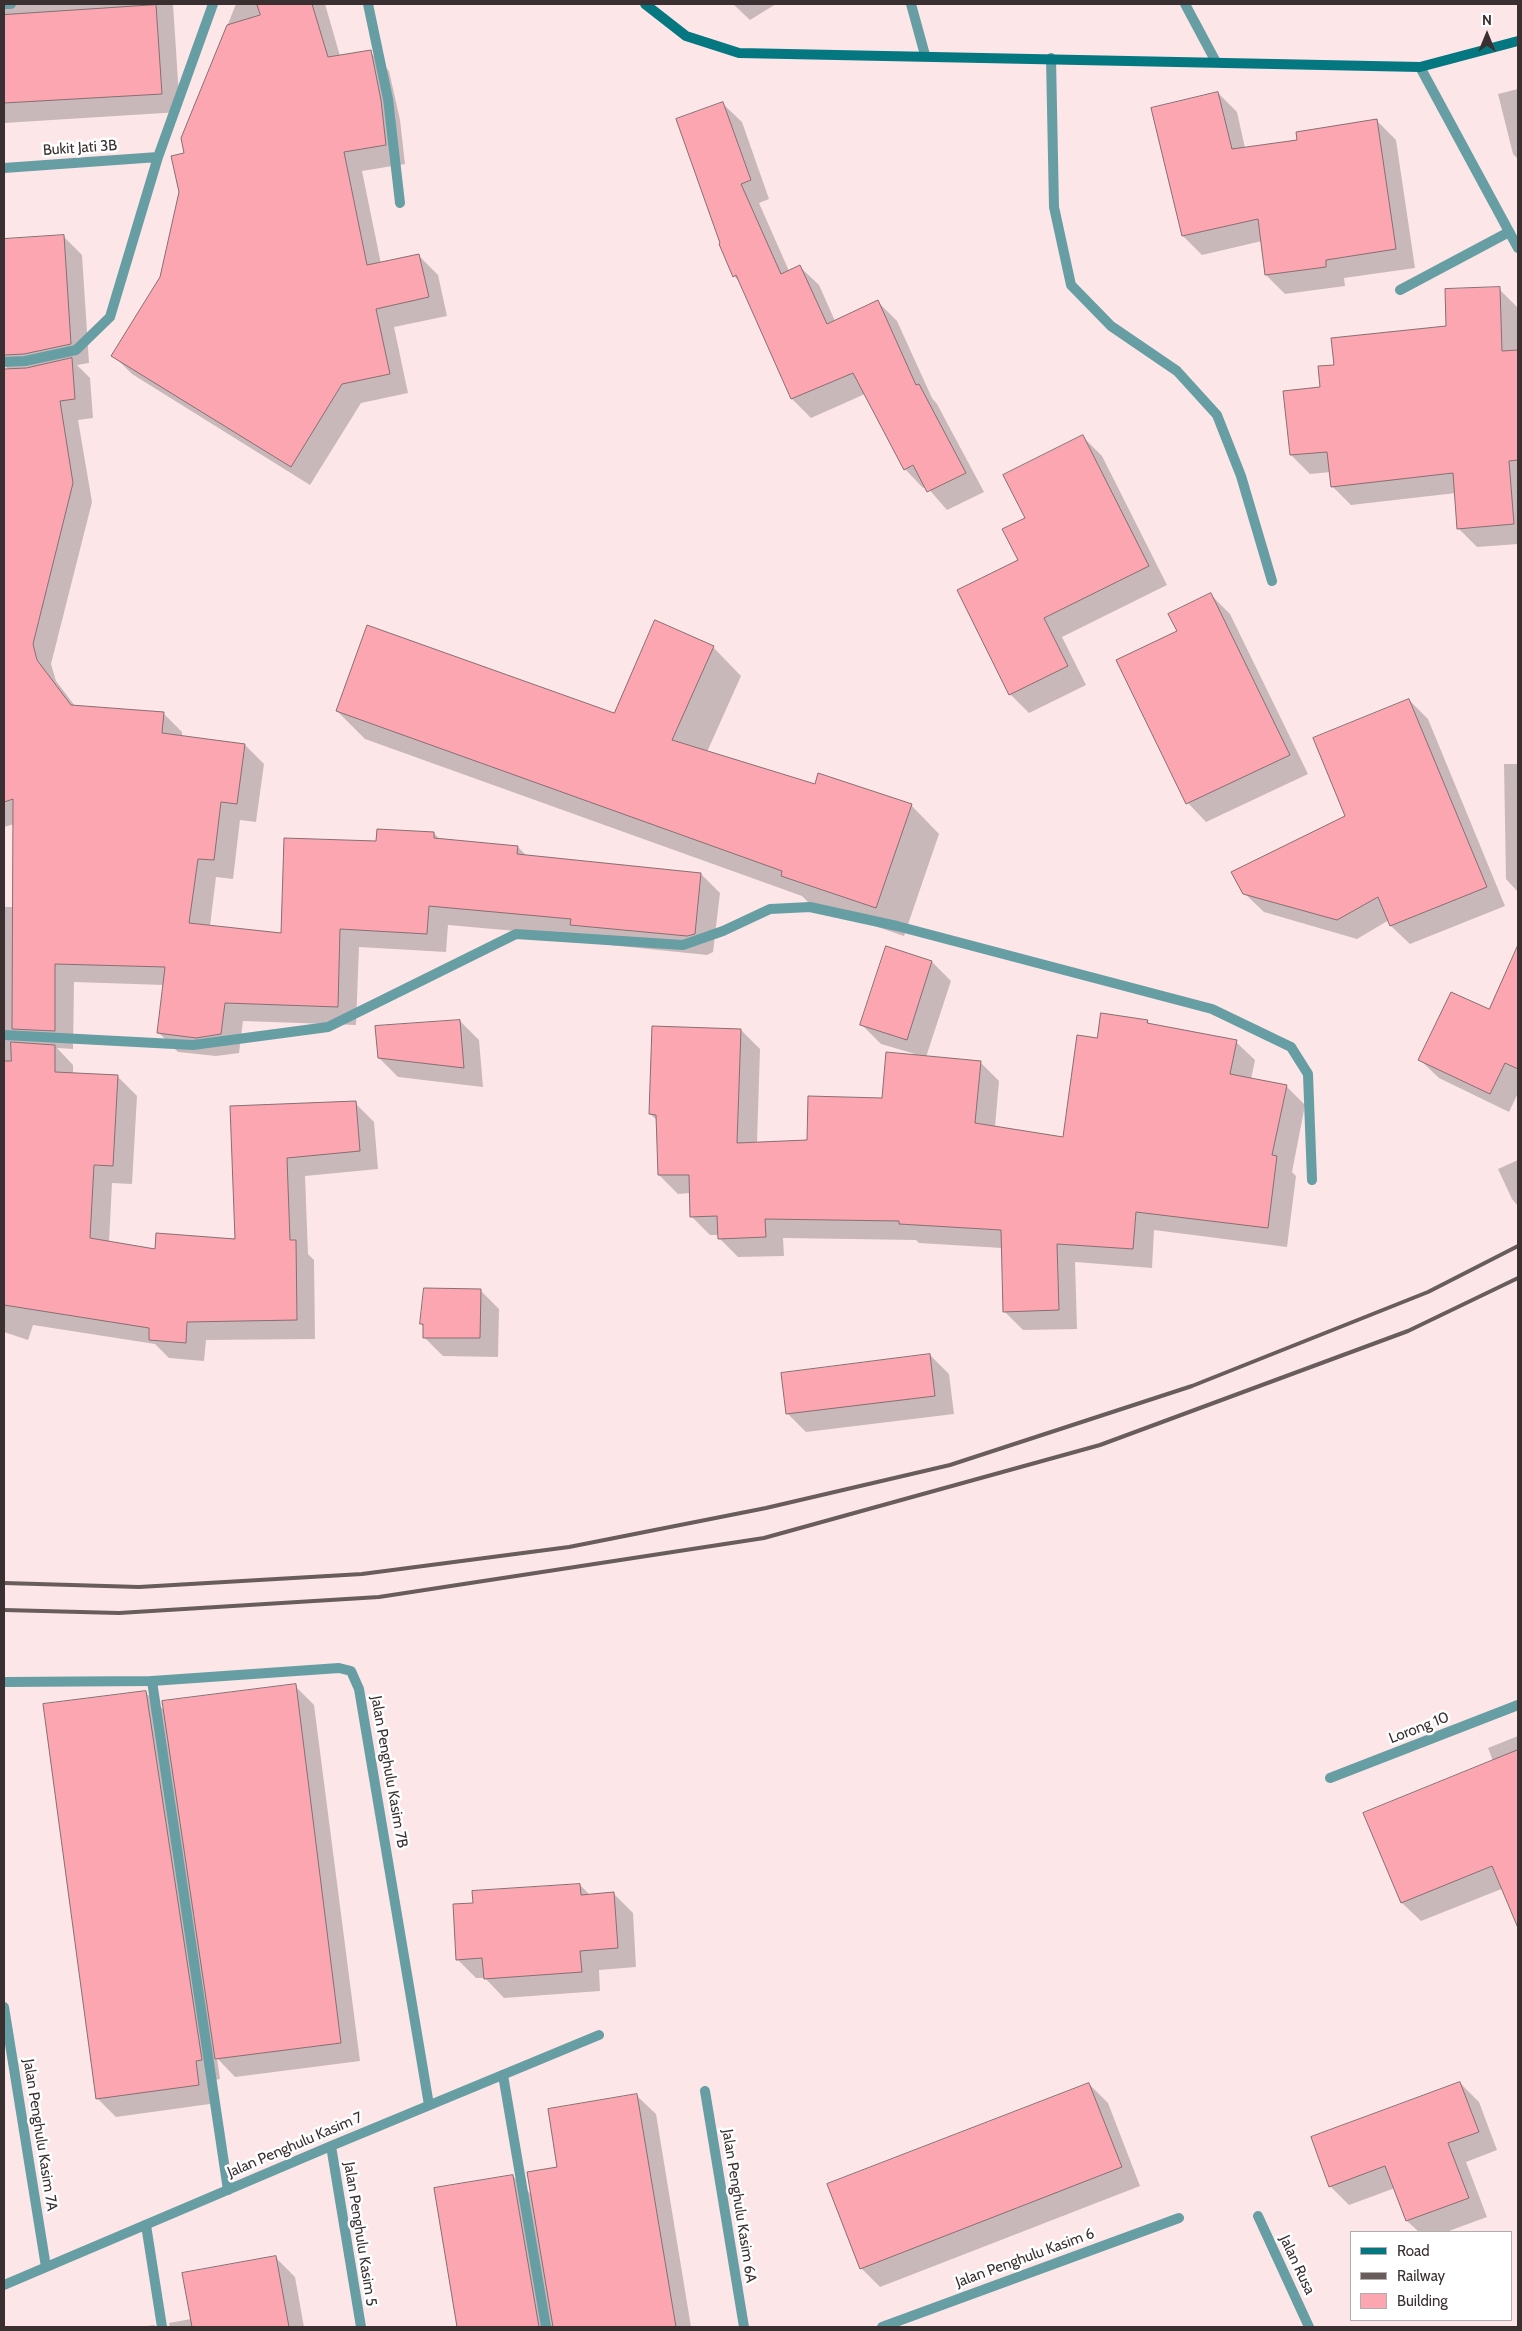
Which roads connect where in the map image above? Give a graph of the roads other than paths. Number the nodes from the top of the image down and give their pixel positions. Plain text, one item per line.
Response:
1 (4, 4) edge
2 (11, 4) edge
3 (213, 4) edge
4 (368, 4) edge
5 (645, 4) edge
6 (911, 4) edge
7 (1185, 4) edge
8 (1518, 41) edge
9 (924, 56) junction
10 (1051, 58) junction
11 (1216, 62) junction
12 (1420, 67) junction
13 (158, 157) junction
14 (4, 168) edge
15 (400, 203) dead end
16 (1509, 232) junction
17 (1518, 248) edge
18 (1400, 290) dead end
19 (4, 362) edge
20 (1272, 581) dead end
21 (4, 1035) edge
22 (1312, 1180) dead end
23 (152, 1681) junction
24 (4, 1682) edge
25 (1518, 1705) edge
26 (1330, 1778) dead end
27 (4, 2007) edge
28 (599, 2035) dead end
29 (503, 2075) junction
30 (705, 2091) dead end
31 (429, 2105) junction
32 (331, 2146) junction
33 (228, 2190) junction
34 (1258, 2216) dead end
35 (1178, 2218) dead end
36 (146, 2225) junction
37 (46, 2267) junction
38 (4, 2285) edge
39 (162, 2327) edge
40 (361, 2327) edge
41 (546, 2327) edge
42 (744, 2327) edge
43 (882, 2327) edge
44 (1309, 2327) edge

1 - 2 street
3 - 13 street
4 - 15 street
5 - 9 street
6 - 9 street
7 - 11 street
8 - 12 street
9 - 10 street
10 - 11 street
10 - 20 street
11 - 12 street
12 - 16 street
13 - 14 street, Bukit Jati 3B
13 - 19 street
16 - 17 street
16 - 18 street
21 - 22 street
23 - 24 street, Jalan Penghulu Kasim 7B
23 - 31 street, Jalan Penghulu Kasim 7B
23 - 33 street
25 - 26 street, Lorong 10
27 - 37 street, Jalan Penghulu Kasim 7A
28 - 29 street, Jalan Penghulu Kasim 7
29 - 31 street, Jalan Penghulu Kasim 7
29 - 41 street
30 - 42 street, Jalan Penghulu Kasim 6A
31 - 32 street, Jalan Penghulu Kasim 7
32 - 33 street, Jalan Penghulu Kasim 7
32 - 40 street, Jalan Penghulu Kasim 5
33 - 36 street, Jalan Penghulu Kasim 7
34 - 44 street, Jalan Rusa
35 - 43 street, Jalan Penghulu Kasim 6
36 - 37 street, Jalan Penghulu Kasim 7
36 - 39 street
37 - 38 street, Jalan Penghulu Kasim 7

